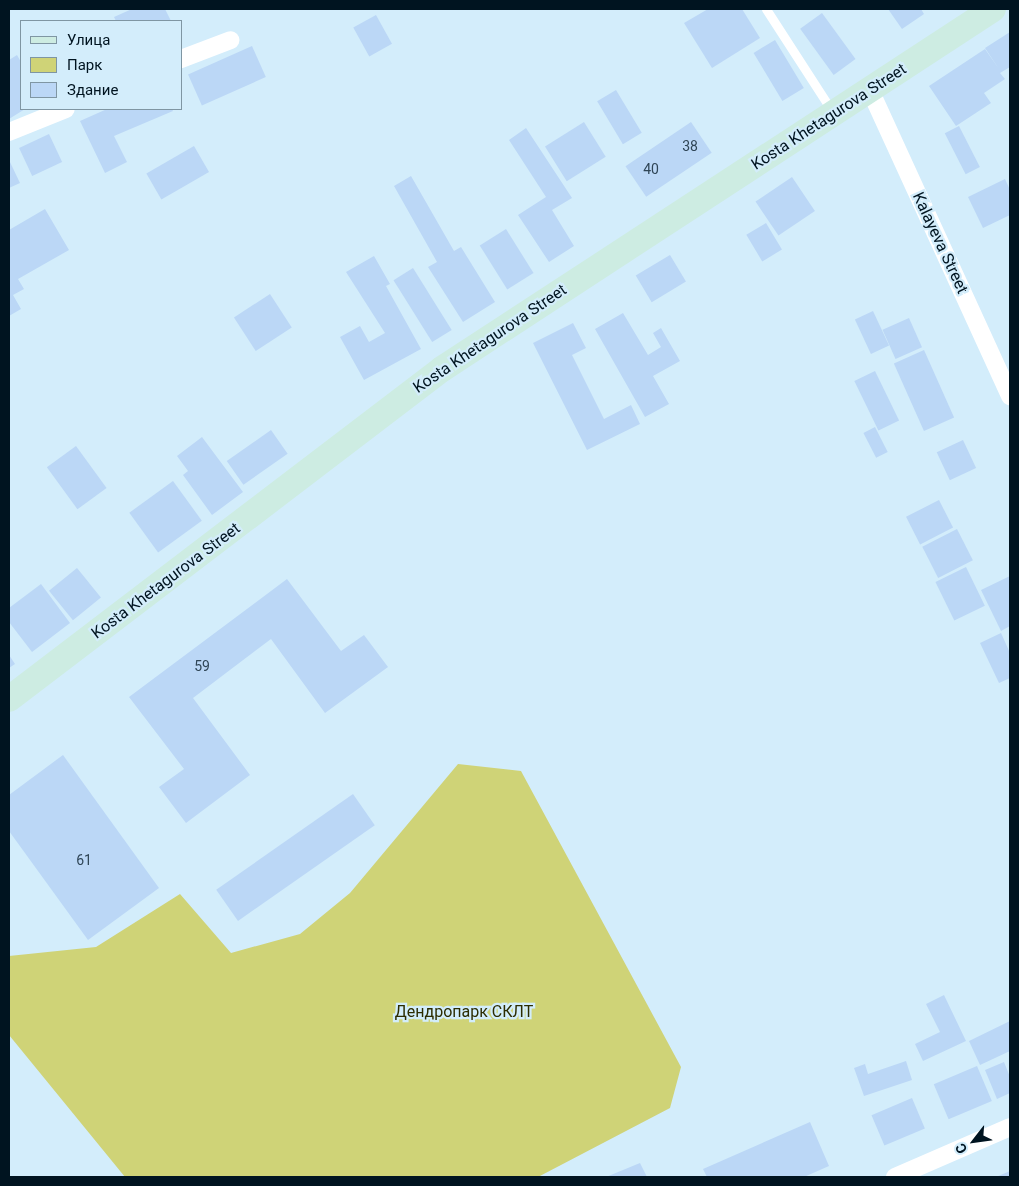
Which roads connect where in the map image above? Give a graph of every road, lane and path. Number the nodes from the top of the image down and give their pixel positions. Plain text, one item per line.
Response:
1 (766, 9) edge
2 (993, 9) edge
3 (230, 40) dead end
4 (182, 59) edge
5 (870, 90) junction
6 (64, 110) edge
7 (833, 114) junction
8 (9, 132) edge
9 (1010, 396) edge
10 (9, 699) edge
11 (1010, 1127) edge
12 (895, 1177) edge

1 - 7 lane
2 - 5 main road, Kosta Khetagurova Street
3 - 4 street
5 - 7 main road, Kosta Khetagurova Street
5 - 9 street, Kalayeva Street
6 - 8 street
7 - 10 main road, Kosta Khetagurova Street
11 - 12 street

